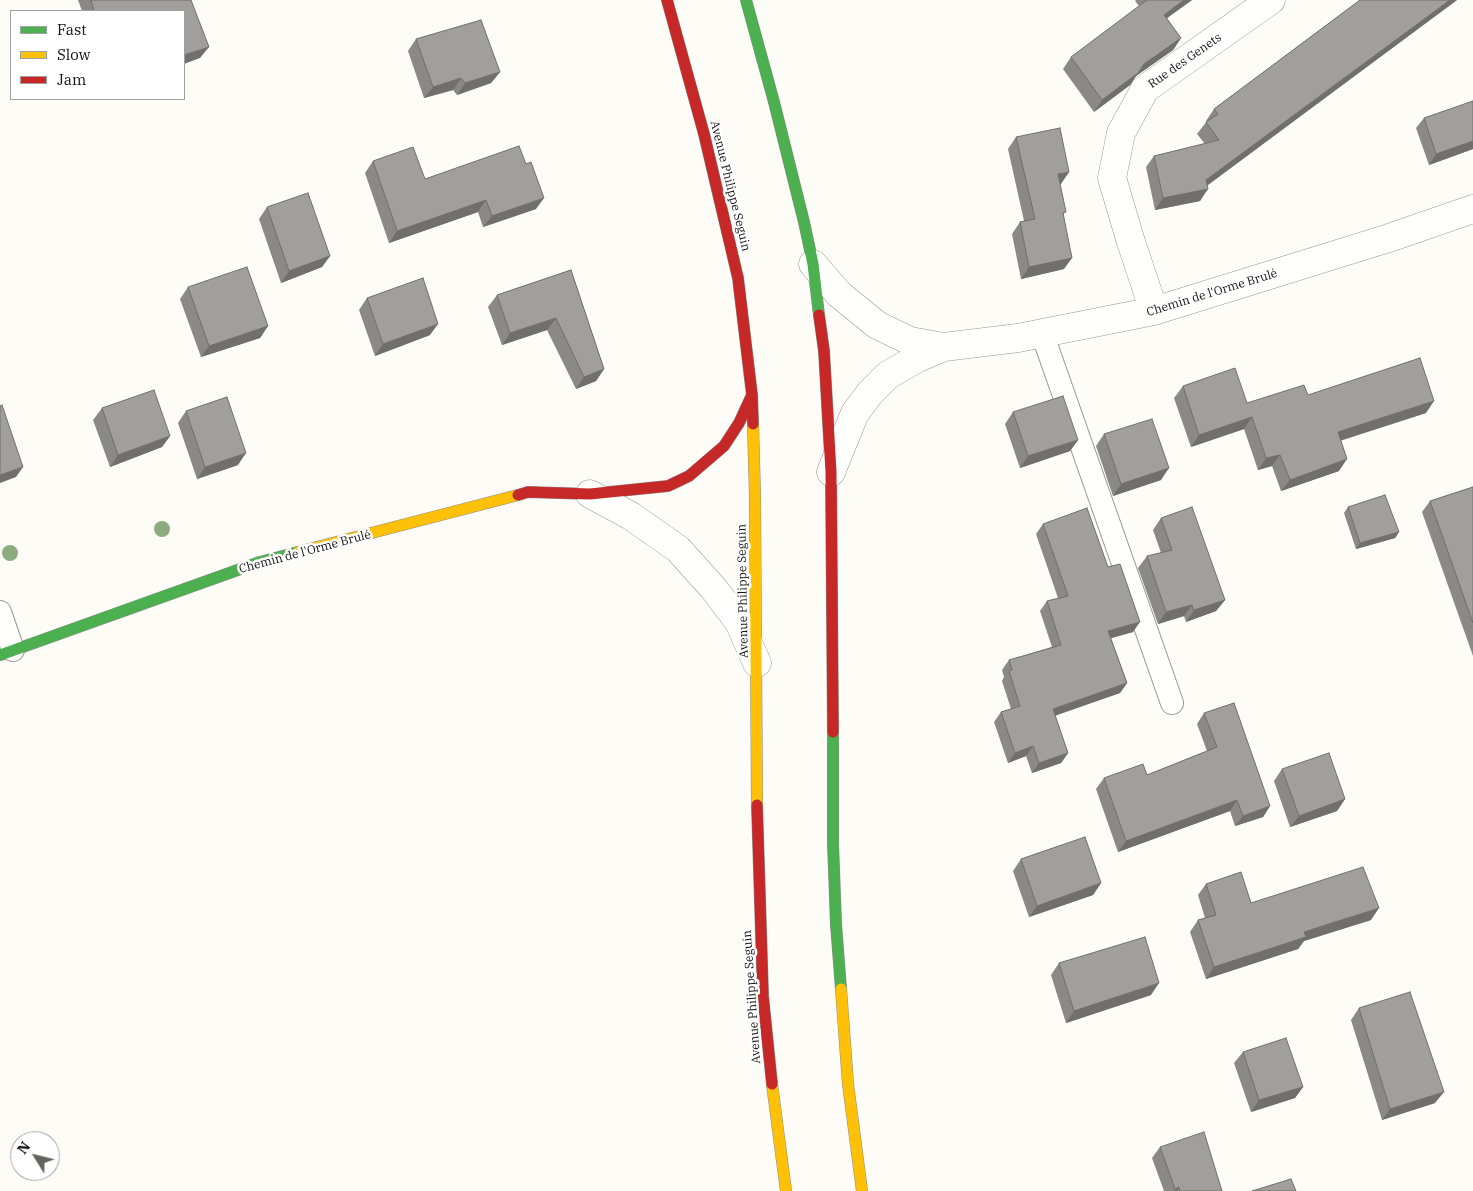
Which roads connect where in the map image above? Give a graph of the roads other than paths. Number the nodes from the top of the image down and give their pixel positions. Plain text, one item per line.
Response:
1 (667, 0) edge
2 (746, 0) edge
3 (1270, 0) edge
4 (1473, 209) edge
5 (813, 264) junction
6 (1154, 311) junction
7 (1042, 333) junction
8 (944, 347) junction
9 (752, 396) junction
10 (831, 472) junction
11 (590, 494) junction
12 (0, 612) edge
13 (7, 652) edge
14 (757, 662) junction
15 (1172, 703) dead end
16 (786, 1191) edge
17 (862, 1191) edge

1 - 9 main road, Avenue Philippe Seguin
2 - 5 main road
3 - 6 street, Rue des Genets
4 - 6 street, Chemin de l'Orme Brulé
5 - 8 street, Chemin de l'Orme Brulé
5 - 10 main road
6 - 7 street, Chemin de l'Orme Brulé
7 - 8 street, Chemin de l'Orme Brulé
7 - 15 lane
8 - 10 street, Chemin de l'Orme Brulé
9 - 11 main road, Chemin de l'Orme Brulé
9 - 14 main road, Avenue Philippe Seguin
10 - 17 main road
11 - 13 main road, Chemin de l'Orme Brulé
11 - 14 street, Chemin de l'Orme Brulé
12 - 13 lane
14 - 16 main road, Avenue Philippe Seguin

